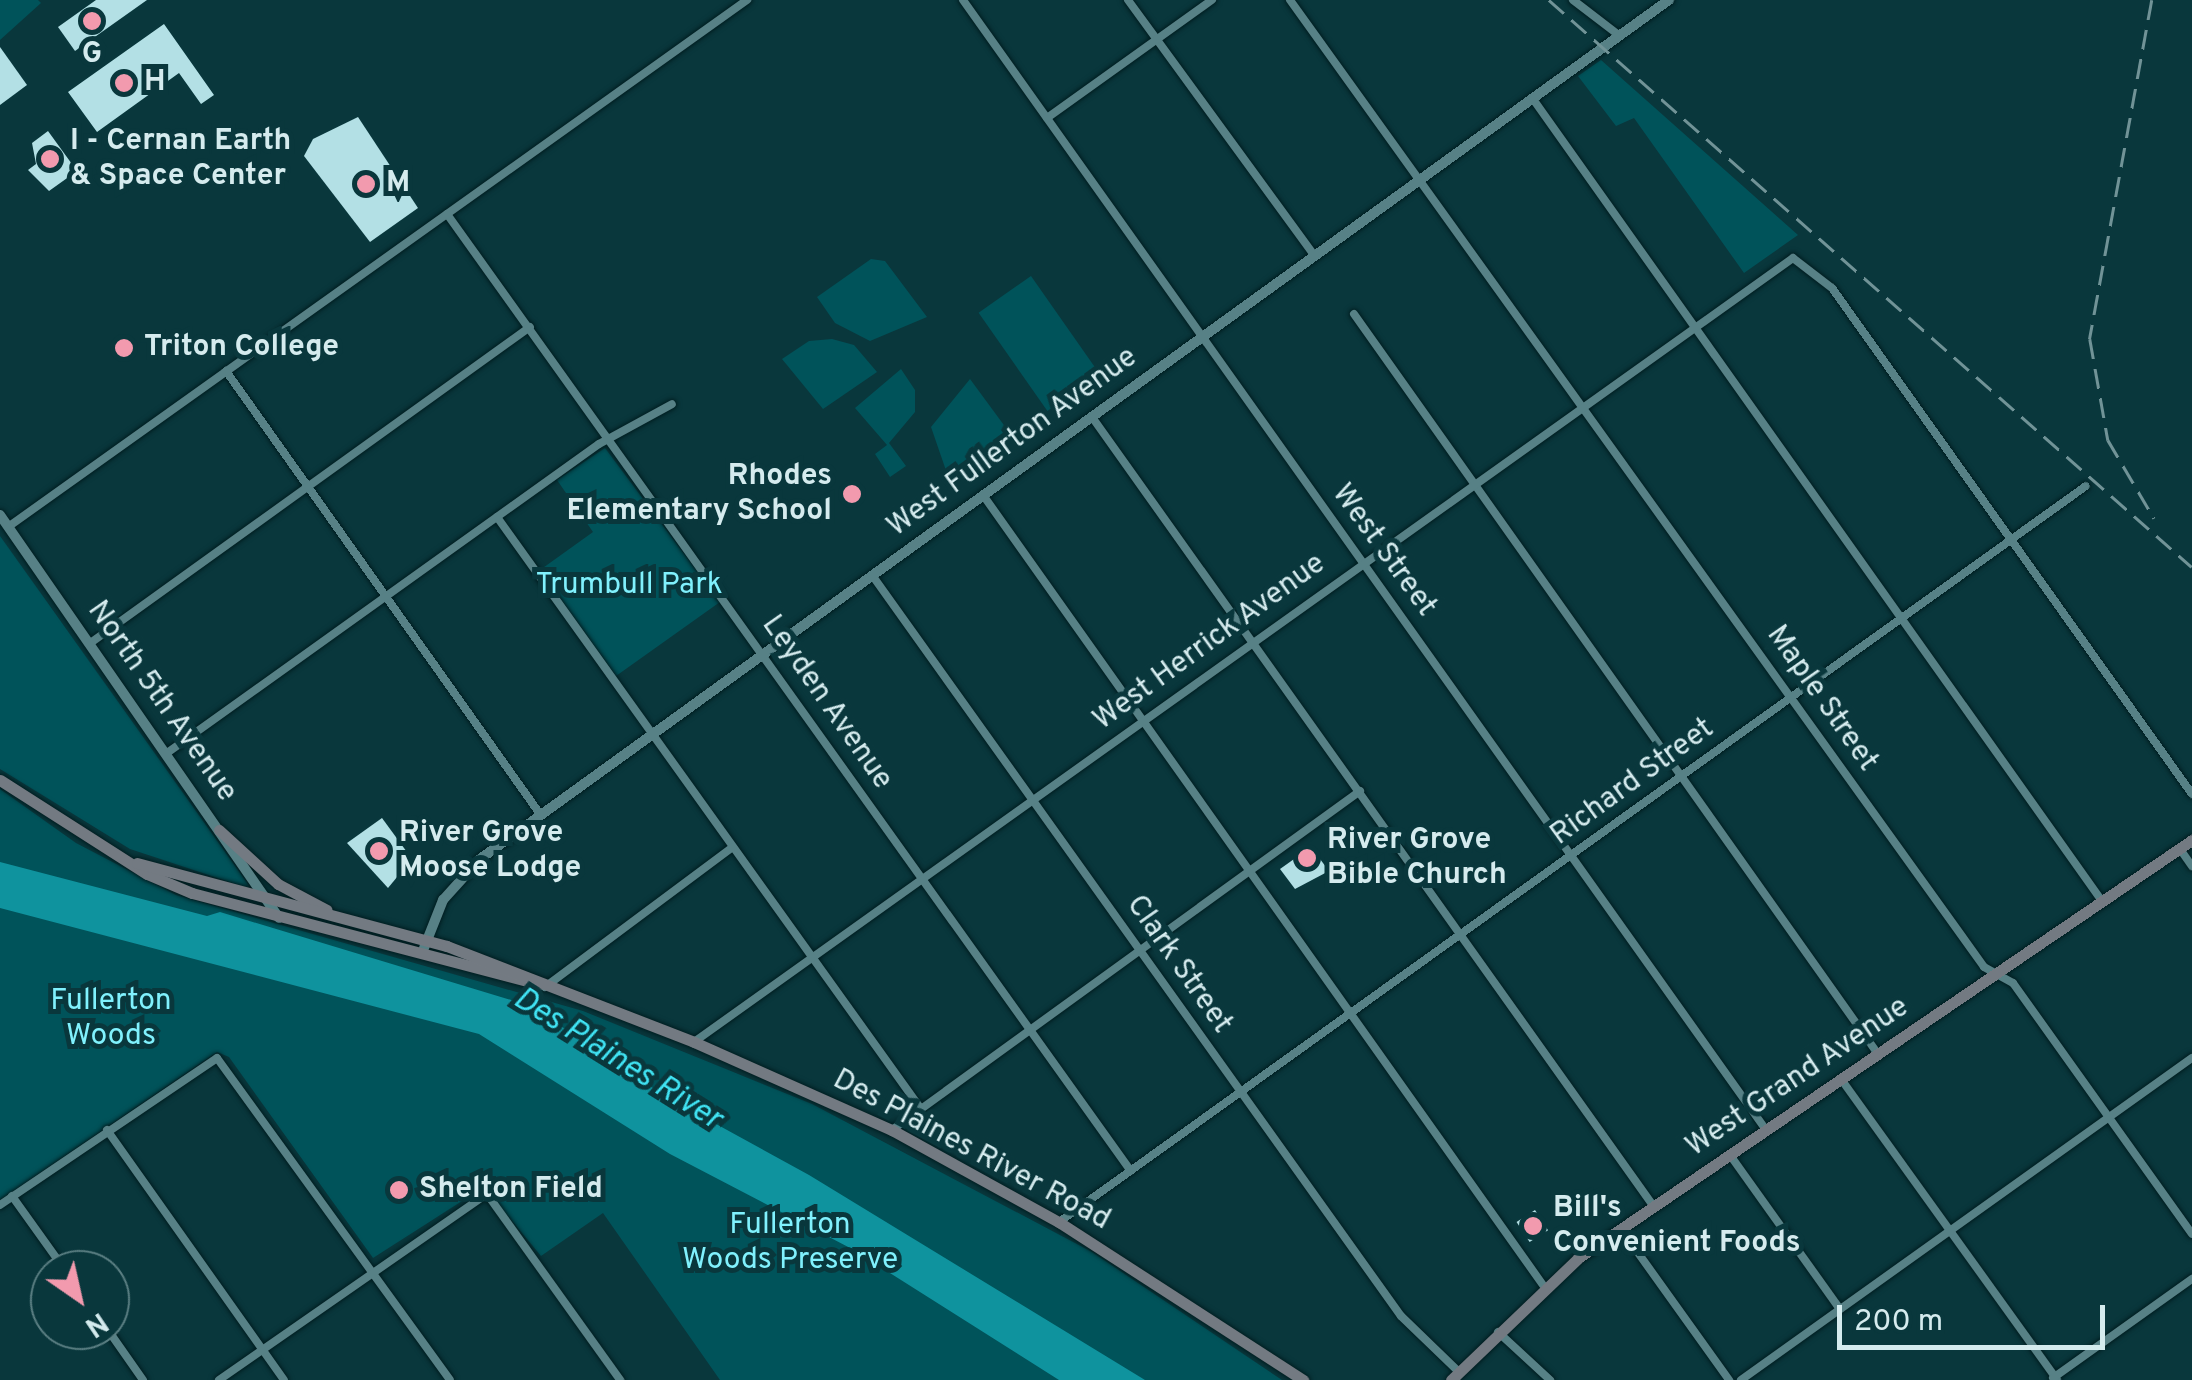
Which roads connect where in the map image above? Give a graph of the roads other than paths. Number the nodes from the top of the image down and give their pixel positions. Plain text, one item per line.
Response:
1 (747, 0) edge
2 (962, 0) edge
3 (1128, 0) edge
4 (1212, 0) edge
5 (1290, 0) edge
6 (1574, 0) edge
7 (1669, 0) edge
8 (1620, 36) junction
9 (1157, 39) junction
10 (1532, 98) junction
11 (1047, 118) junction
12 (1422, 179) junction
13 (446, 214) junction
14 (1315, 256) junction
15 (1354, 314) dead end
16 (1693, 325) junction
17 (530, 327) junction
18 (1202, 337) junction
19 (226, 371) junction
20 (1584, 403) junction
21 (672, 404) dead end
22 (1092, 416) junction
23 (611, 439) junction
24 (1472, 483) junction
25 (308, 486) junction
26 (2086, 486) dead end
27 (983, 495) junction
28 (0, 515) edge
29 (497, 517) junction
30 (8, 527) junction
31 (2012, 539) junction
32 (1363, 562) junction
33 (872, 575) junction
34 (386, 596) junction
35 (1902, 618) junction
36 (1253, 640) junction
37 (89, 644) junction
38 (763, 654) junction
39 (1792, 697) junction
40 (1142, 720) junction
41 (652, 734) junction
42 (167, 753) junction
43 (1682, 776) junction
44 (0, 780) edge
45 (1360, 791) junction
46 (2192, 794) edge
47 (1033, 798) junction
48 (540, 814) junction
49 (220, 830) junction
50 (2192, 840) edge
51 (733, 847) junction
52 (2180, 849) junction
53 (1572, 854) junction
54 (137, 863) junction
55 (2192, 866) edge
56 (1250, 871) junction
57 (922, 878) junction
58 (265, 899) junction
59 (2102, 902) junction
60 (344, 918) junction
61 (279, 919) junction
62 (1461, 934) junction
63 (427, 940) junction
64 (1140, 950) junction
65 (420, 956) junction
66 (812, 957) junction
67 (1996, 973) junction
68 (542, 986) junction
69 (1350, 1014) junction
70 (1031, 1029) junction
71 (694, 1042) junction
72 (1878, 1054) junction
73 (2192, 1058) edge
74 (1841, 1079) junction
75 (1241, 1092) junction
76 (921, 1109) junction
77 (2108, 1118) junction
78 (107, 1130) junction
79 (892, 1130) junction
80 (1766, 1130) junction
81 (1730, 1154) junction
82 (1131, 1171) junction
83 (12, 1196) junction
84 (0, 1205) edge
85 (1654, 1206) junction
86 (1060, 1222) junction
87 (1621, 1229) junction
88 (1949, 1230) junction
89 (2192, 1234) edge
90 (51, 1250) edge
91 (372, 1271) junction
92 (2192, 1279) edge
93 (1543, 1285) junction
94 (1840, 1309) junction
95 (1496, 1331) junction
96 (262, 1349) junction
97 (122, 1350) edge
98 (1455, 1376) edge
99 (2054, 1379) edge
100 (143, 1380) edge
101 (219, 1380) edge
102 (284, 1380) edge
103 (450, 1380) edge
104 (620, 1380) edge
105 (1303, 1380) edge
106 (1550, 1380) edge
107 (1730, 1380) edge
108 (1741, 1380) edge

1 - 13 street
2 - 11 street, West Street
3 - 9 street
4 - 9 street
5 - 12 street, Maple Street
6 - 8 street
7 - 8 street, West Fullerton Avenue
8 - 10 street, West Fullerton Avenue
9 - 11 street
9 - 14 street
10 - 12 street, West Fullerton Avenue
10 - 16 street
11 - 18 street, West Street
12 - 14 street, West Fullerton Avenue
12 - 20 street, Maple Street
13 - 17 street, Leyden Avenue
13 - 19 street
14 - 18 street, West Fullerton Avenue
15 - 24 street
16 - 20 street, West Herrick Avenue
16 - 31 street, West Herrick Avenue
16 - 35 street
17 - 23 street, Leyden Avenue
17 - 25 street
18 - 22 street, West Fullerton Avenue
18 - 32 street, West Street
19 - 25 street
19 - 30 street
20 - 24 street, West Herrick Avenue
20 - 39 street, Maple Street
21 - 23 street
22 - 27 street, West Fullerton Avenue
22 - 36 street
23 - 29 street
23 - 38 street, Leyden Avenue
24 - 32 street, West Herrick Avenue
24 - 43 street
25 - 34 street
25 - 37 street
26 - 31 street, Richard Street
27 - 33 street, West Fullerton Avenue
27 - 40 street
28 - 30 street, North 5th Avenue
29 - 34 street
29 - 41 street
30 - 37 street, North 5th Avenue
31 - 35 street, Richard Street
31 - 46 street
32 - 36 street, West Herrick Avenue
32 - 53 street, West Street
33 - 38 street, West Fullerton Avenue
33 - 47 street, Clark Street
34 - 42 street
34 - 48 street
35 - 39 street, Richard Street
35 - 59 street
36 - 40 street, West Herrick Avenue
36 - 45 street
37 - 42 street, North 5th Avenue
38 - 41 street, West Fullerton Avenue
38 - 57 street, Leyden Avenue
39 - 43 street, Richard Street
39 - 67 street, Maple Street
40 - 47 street, West Herrick Avenue
40 - 56 street
41 - 48 street, West Fullerton Avenue
41 - 51 street
42 - 49 street, North 5th Avenue
43 - 53 street, Richard Street
43 - 72 street
44 - 54 main road, Des Plaines River Road
45 - 56 street
45 - 62 street
47 - 57 street, West Herrick Avenue
47 - 64 street, Clark Street
48 - 63 street, West Fullerton Avenue
49 - 58 street, North 5th Avenue
49 - 60 main road
50 - 52 main road, West Grand Avenue
51 - 66 street
51 - 68 street
52 - 55 street
52 - 59 main road, West Grand Avenue
53 - 62 street, Richard Street
53 - 80 street, West Street
54 - 58 main road, Des Plaines River Road
54 - 61 main road, Des Plaines River Road
56 - 64 street
56 - 69 street
57 - 66 street, West Herrick Avenue
57 - 70 street, Leyden Avenue
58 - 60 main road, Des Plaines River Road
58 - 61 street, North 5th Avenue
59 - 67 main road, West Grand Avenue
60 - 63 main road, Des Plaines River Road
61 - 65 main road, Des Plaines River Road
62 - 69 street, Richard Street
62 - 85 street
63 - 65 street, West Fullerton Avenue
63 - 68 main road, Des Plaines River Road
64 - 70 street
64 - 75 street, Clark Street
65 - 68 main road, Des Plaines River Road
66 - 71 street, West Herrick Avenue
66 - 76 street
67 - 72 main road, West Grand Avenue
67 - 77 street, Maple Street
68 - 71 main road, Des Plaines River Road
69 - 75 street, Richard Street
69 - 93 street
70 - 76 street
70 - 82 street, Leyden Avenue
71 - 79 main road, Des Plaines River Road
72 - 74 main road, West Grand Avenue
73 - 77 street
74 - 80 main road, West Grand Avenue
74 - 88 street
75 - 82 street, Richard Street
75 - 98 street, Clark Street
76 - 79 street
77 - 88 street
77 - 89 street, Maple Street
78 - 83 street
78 - 91 street
78 - 96 street
79 - 86 main road, Des Plaines River Road
80 - 81 main road, West Grand Avenue
81 - 85 main road, West Grand Avenue
81 - 94 street
82 - 86 street, Richard Street
83 - 84 street
83 - 90 street
85 - 87 main road, West Grand Avenue
86 - 105 main road, Des Plaines River Road
87 - 93 main road, West Grand Avenue
87 - 107 street
88 - 94 street
88 - 99 street
91 - 96 street
91 - 103 street
91 - 104 street
92 - 99 street
93 - 95 main road, West Grand Avenue
94 - 108 street
95 - 98 main road, West Grand Avenue
95 - 106 street
96 - 101 street
96 - 102 street
97 - 100 street

